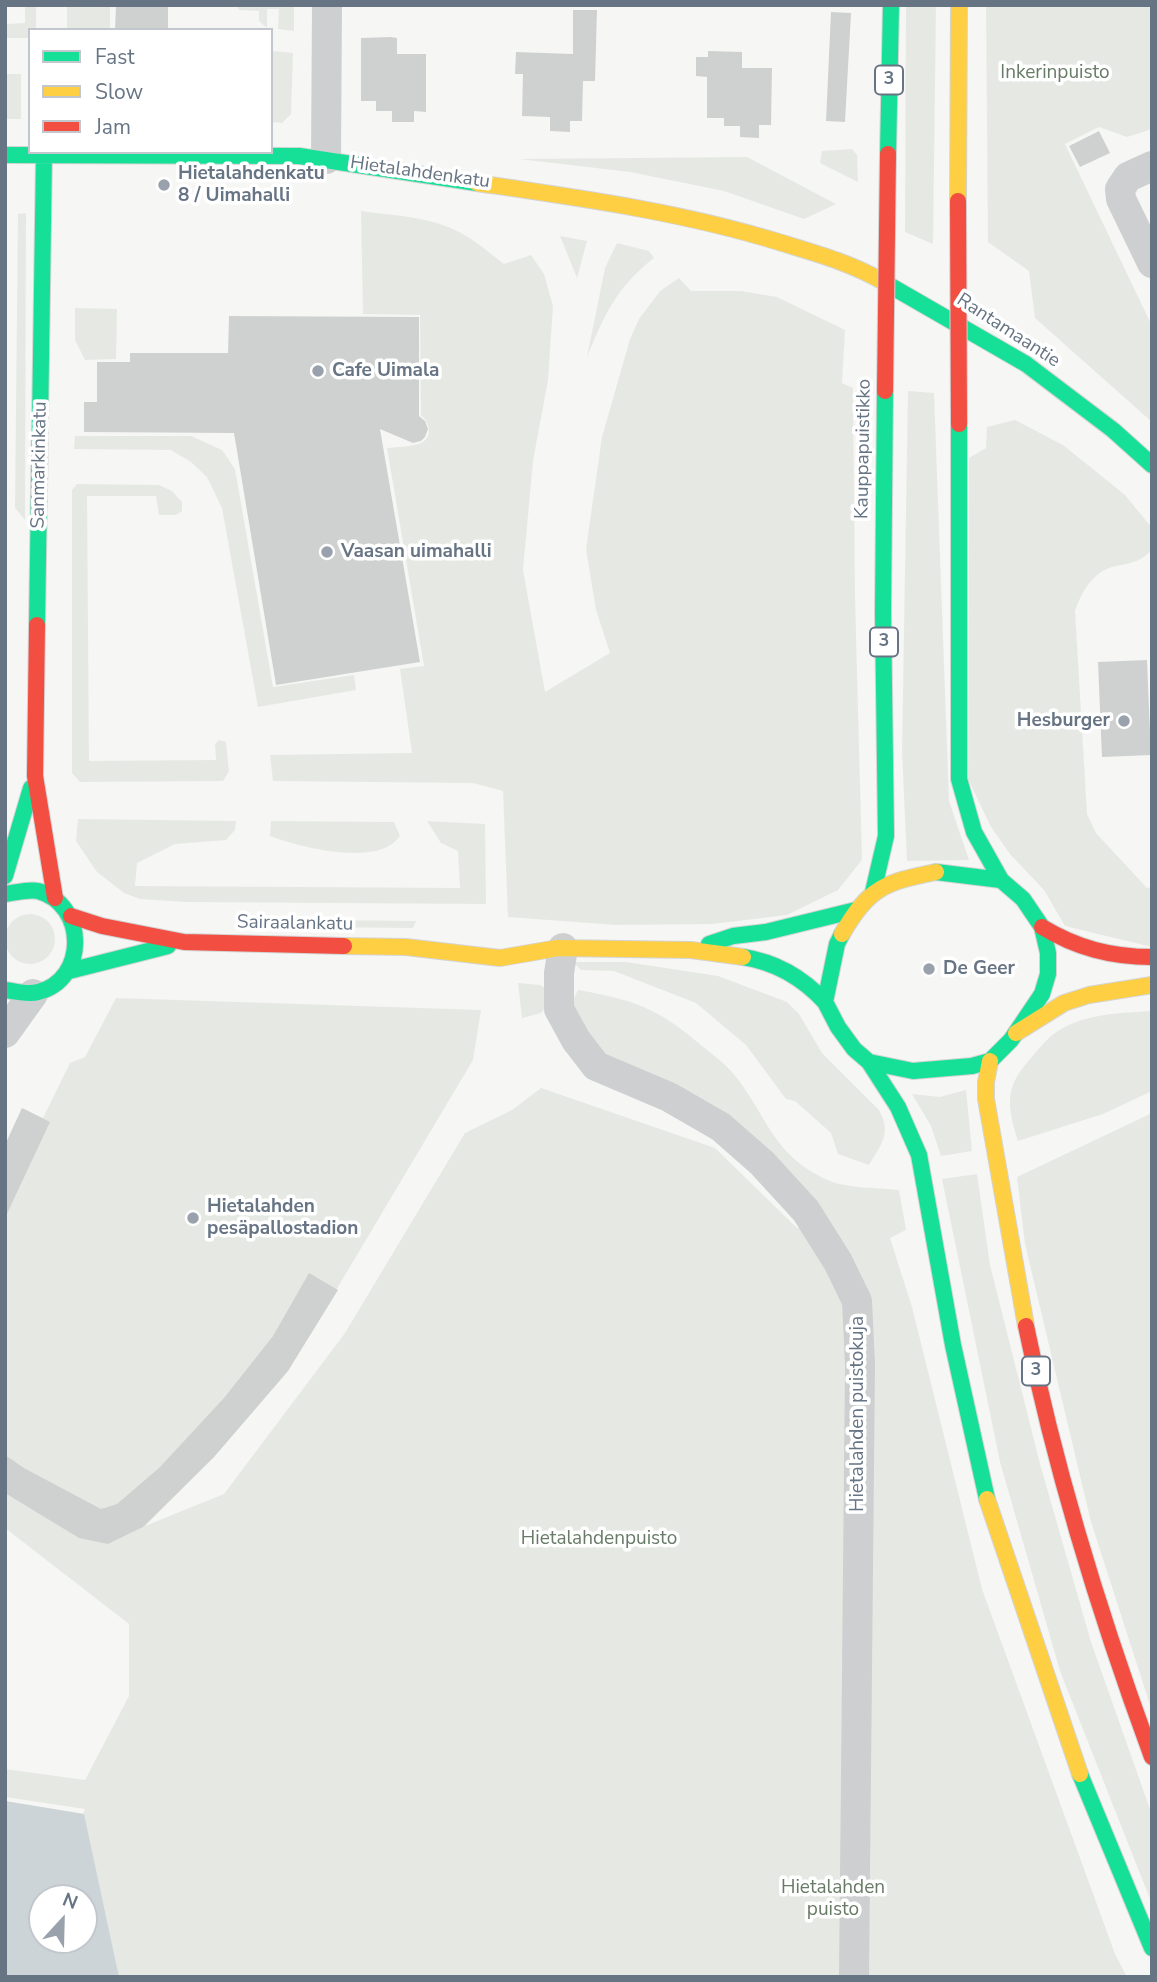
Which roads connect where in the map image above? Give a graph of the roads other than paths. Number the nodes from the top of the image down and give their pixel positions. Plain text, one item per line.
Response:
1 (327, 5) edge
2 (891, 5) edge
3 (959, 5) edge
4 (5, 155) edge
5 (44, 155) junction
6 (327, 159) junction
7 (1152, 166) edge
8 (827, 254) joint
9 (1152, 263) edge
10 (1152, 465) edge
11 (35, 776) junction
12 (5, 876) edge
13 (1001, 880) junction
14 (873, 892) junction
15 (5, 894) edge
16 (55, 898) junction
17 (856, 910) junction
18 (71, 916) junction
19 (1042, 927) junction
20 (458, 939) dead end
21 (522, 939) dead end
22 (184, 942) junction
23 (406, 947) junction
24 (560, 948) junction
25 (691, 950) junction
26 (1152, 957) edge
27 (69, 971) junction
28 (1152, 985) edge
29 (19, 992) edge
30 (825, 1002) junction
31 (5, 1033) edge
32 (1016, 1033) junction
33 (990, 1060) junction
34 (869, 1062) junction
35 (1152, 1757) edge
36 (1152, 1948) edge
37 (854, 1977) edge

1 - 6 street
2 - 14 main road, Kauppapuistikko / 3, bridge
3 - 13 main road, bridge
4 - 5 main road, Hietalahdenkatu
5 - 6 main road, Hietalahdenkatu
5 - 11 main road, Sanmarkinkatu
6 - 8 main road, Hietalahdenkatu
7 - 9 street
8 - 10 main road, Rantamaantie
11 - 12 main road, Sanmarkinkatu
11 - 16 main road, Sanmarkinkatu
13 - 14 main road
13 - 19 main road
14 - 17 main road
15 - 16 main road
16 - 18 main road
17 - 25 main road, Sairaalankatu
17 - 30 main road
18 - 22 main road, Sairaalankatu
18 - 27 main road
19 - 26 main road
19 - 32 main road
20 - 23 main road, Sairaalankatu
21 - 24 main road, Sairaalankatu
22 - 23 main road, Sairaalankatu
22 - 27 main road, Sairaalankatu
23 - 24 main road, Sairaalankatu
24 - 25 main road, Sairaalankatu
24 - 37 street, Hietalahden puistokuja
25 - 30 main road, Sairaalankatu
27 - 29 main road
28 - 32 main road
29 - 31 street
30 - 34 main road
32 - 33 main road
33 - 34 main road
33 - 35 main road, 3
34 - 36 main road

